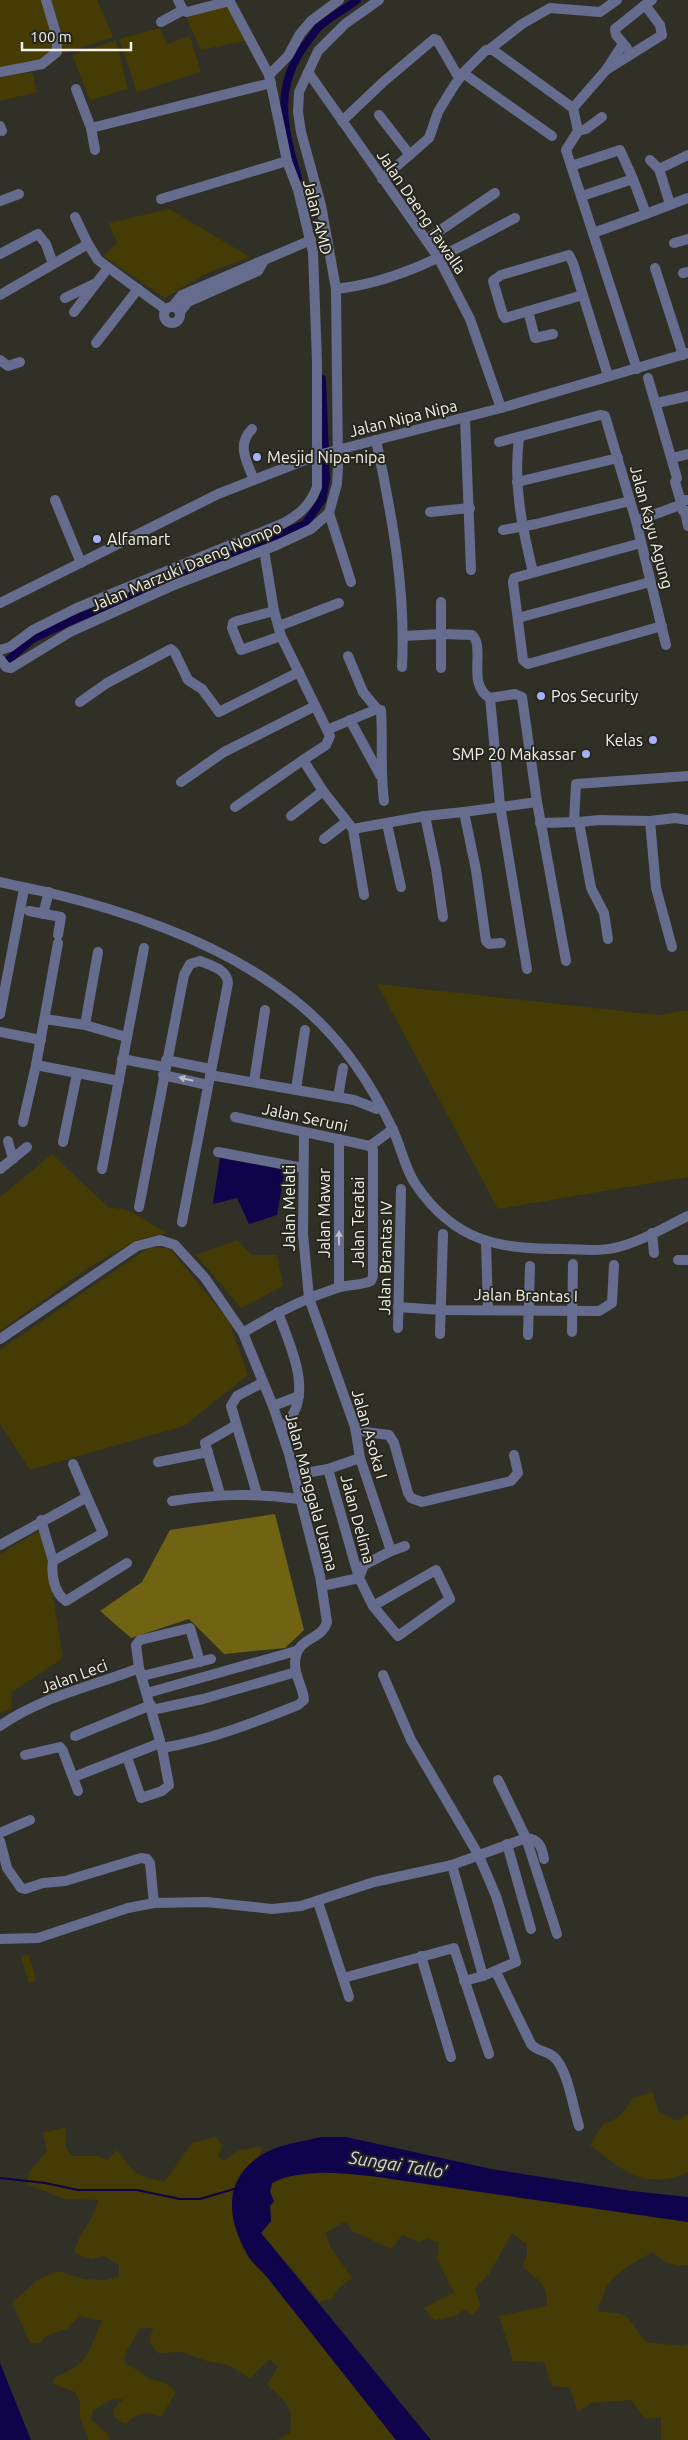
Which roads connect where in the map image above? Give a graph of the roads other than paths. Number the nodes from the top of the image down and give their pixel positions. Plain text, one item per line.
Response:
1 (46, 0) edge
2 (178, 0) edge
3 (340, 0) edge
4 (379, 0) edge
5 (618, 0) edge
6 (230, 1) edge
7 (649, 2) edge
8 (183, 10) junction
9 (161, 22) dead end
10 (623, 44) junction
11 (490, 49) junction
12 (632, 55) junction
13 (606, 70) junction
14 (0, 72) edge
15 (308, 72) junction
16 (461, 76) junction
17 (270, 79) junction
18 (76, 89) dead end
19 (573, 108) junction
20 (379, 115) dead end
21 (602, 117) dead end
22 (342, 121) junction
23 (91, 128) junction
24 (578, 131) junction
25 (552, 136) dead end
26 (95, 150) dead end
27 (410, 155) junction
28 (688, 155) edge
29 (650, 160) dead end
30 (287, 161) junction
31 (572, 166) junction
32 (659, 169) junction
33 (382, 179) junction
34 (633, 179) junction
35 (495, 193) dead end
36 (20, 194) dead end
37 (582, 196) junction
38 (688, 198) edge
39 (160, 199) dead end
40 (0, 201) edge
41 (670, 204) junction
42 (646, 214) junction
43 (75, 217) dead end
44 (515, 218) dead end
45 (593, 232) junction
46 (688, 239) edge
47 (311, 240) junction
48 (426, 240) junction
49 (674, 243) dead end
50 (88, 244) junction
51 (48, 251) junction
52 (0, 254) edge
53 (68, 256) junction
54 (438, 257) junction
55 (53, 264) junction
56 (108, 268) junction
57 (655, 268) dead end
58 (97, 282) junction
59 (138, 289) junction
60 (336, 289) junction
61 (0, 295) edge
62 (583, 295) junction
63 (65, 298) dead end
64 (528, 311) junction
65 (74, 312) dead end
66 (553, 334) dead end
67 (96, 343) dead end
68 (685, 354) edge
69 (0, 360) edge
70 (20, 362) dead end
71 (637, 369) junction
72 (608, 376) junction
73 (648, 378) dead end
74 (688, 396) edge
75 (657, 403) junction
76 (501, 408) junction
77 (465, 418) junction
78 (252, 429) dead end
79 (519, 438) junction
80 (376, 440) junction
81 (499, 442) dead end
82 (336, 451) junction
83 (320, 454) junction
84 (688, 454) edge
85 (618, 458) junction
86 (672, 458) junction
87 (254, 480) junction
88 (517, 482) junction
89 (55, 500) dead end
90 (630, 501) junction
91 (684, 506) edge
92 (470, 508) junction
93 (430, 512) dead end
94 (329, 513) junction
95 (636, 521) junction
96 (522, 526) junction
97 (688, 526) edge
98 (503, 530) dead end
99 (641, 543) junction
100 (264, 550) junction
101 (80, 563) junction
102 (471, 570) dead end
103 (532, 572) junction
104 (351, 582) dead end
105 (650, 582) junction
106 (441, 602) dead end
107 (0, 603) edge
108 (340, 604) dead end
109 (274, 611) junction
110 (518, 618) junction
111 (662, 626) junction
112 (280, 631) junction
113 (440, 634) junction
114 (403, 636) junction
115 (666, 645) dead end
116 (348, 656) dead end
117 (2, 659) edge
118 (402, 667) dead end
119 (441, 668) dead end
120 (299, 672) junction
121 (490, 698) junction
122 (80, 702) dead end
123 (315, 706) junction
124 (377, 709) junction
125 (350, 720) junction
126 (329, 729) junction
127 (303, 760) junction
128 (380, 775) junction
129 (688, 776) edge
130 (181, 782) dead end
131 (323, 791) junction
132 (384, 801) dead end
133 (536, 802) junction
134 (500, 805) junction
135 (235, 807) dead end
136 (464, 812) junction
137 (291, 816) dead end
138 (425, 816) junction
139 (688, 820) edge
140 (650, 821) junction
141 (577, 822) junction
142 (540, 823) junction
143 (387, 824) junction
144 (350, 826) junction
145 (324, 838) dead end
146 (0, 882) edge
147 (401, 887) dead end
148 (24, 889) junction
149 (48, 892) junction
150 (364, 895) dead end
151 (29, 911) dead end
152 (43, 914) junction
153 (442, 917) dead end
154 (608, 939) dead end
155 (501, 943) dead end
156 (672, 947) dead end
157 (144, 948) dead end
158 (212, 950) junction
159 (98, 952) dead end
160 (566, 961) dead end
161 (208, 964) junction
162 (527, 969) dead end
163 (265, 1010) dead end
164 (0, 1014) edge
165 (45, 1019) junction
166 (86, 1025) junction
167 (305, 1030) dead end
168 (0, 1032) edge
169 (126, 1037) junction
170 (41, 1040) junction
171 (122, 1059) junction
172 (36, 1065) junction
173 (165, 1067) junction
174 (343, 1068) dead end
175 (77, 1074) junction
176 (209, 1077) junction
177 (119, 1080) junction
178 (254, 1082) junction
179 (296, 1089) junction
180 (338, 1097) junction
181 (377, 1109) dead end
182 (235, 1117) dead end
183 (23, 1122) dead end
184 (393, 1129) junction
185 (304, 1132) junction
186 (339, 1140) junction
187 (8, 1142) dead end
188 (63, 1142) dead end
189 (370, 1146) junction
190 (27, 1147) dead end
191 (218, 1152) dead end
192 (13, 1159) junction
193 (304, 1168) junction
194 (0, 1169) edge
195 (102, 1169) dead end
196 (401, 1189) dead end
197 (139, 1207) dead end
198 (688, 1216) edge
199 (182, 1222) dead end
200 (652, 1233) junction
201 (443, 1234) dead end
202 (486, 1242) junction
203 (654, 1253) dead end
204 (573, 1264) dead end
205 (614, 1265) dead end
206 (530, 1266) dead end
207 (306, 1284) joint
208 (339, 1287) junction
209 (309, 1298) junction
210 (398, 1307) junction
211 (488, 1309) junction
212 (441, 1310) junction
213 (529, 1310) junction
214 (573, 1311) junction
215 (278, 1312) junction
216 (398, 1328) dead end
217 (572, 1332) dead end
218 (243, 1333) junction
219 (440, 1334) dead end
220 (528, 1335) dead end
221 (0, 1339) edge
222 (262, 1383) junction
223 (299, 1396) junction
224 (273, 1406) junction
225 (236, 1425) junction
226 (355, 1427) junction
227 (282, 1430) junction
228 (208, 1452) junction
229 (514, 1455) dead end
230 (360, 1458) junction
231 (158, 1462) dead end
232 (73, 1464) dead end
233 (328, 1469) junction
234 (294, 1475) junction
235 (220, 1494) junction
236 (258, 1494) junction
237 (87, 1497) junction
238 (300, 1499) junction
239 (172, 1501) dead end
240 (41, 1520) junction
241 (0, 1545) edge
242 (405, 1546) dead end
243 (391, 1551) junction
244 (54, 1561) junction
245 (127, 1563) dead end
246 (359, 1578) junction
247 (322, 1586) junction
248 (373, 1606) junction
249 (296, 1651) junction
250 (141, 1672) junction
251 (296, 1672) junction
252 (383, 1675) dead end
253 (147, 1693) junction
254 (151, 1707) junction
255 (0, 1726) edge
256 (75, 1736) dead end
257 (161, 1746) junction
258 (25, 1754) dead end
259 (127, 1758) junction
260 (74, 1777) junction
261 (498, 1780) dead end
262 (78, 1791) dead end
263 (30, 1820) dead end
264 (0, 1833) edge
265 (526, 1838) junction
266 (0, 1841) edge
267 (507, 1844) junction
268 (478, 1854) junction
269 (544, 1859) dead end
270 (452, 1865) junction
271 (4, 1870) edge
272 (154, 1902) junction
273 (318, 1902) junction
274 (531, 1929) dead end
275 (557, 1934) dead end
276 (0, 1939) edge
277 (421, 1956) junction
278 (496, 1972) junction
279 (483, 1976) junction
280 (343, 1978) junction
281 (464, 1981) junction
282 (349, 1997) dead end
283 (489, 2054) dead end
284 (452, 2057) dead end
285 (579, 2126) dead end

1 - 14 street
2 - 8 street
3 - 17 street
4 - 15 street
5 - 11 street
6 - 8 street
6 - 17 street, Jalan AMD
7 - 10 street
7 - 12 street
8 - 9 street
10 - 12 street
10 - 13 street
11 - 16 street
11 - 19 street
12 - 13 street
13 - 19 street
15 - 22 street, Jalan Daeng Tawalla
15 - 60 street
16 - 22 street
16 - 25 street
16 - 27 street
17 - 23 street
17 - 30 street, Jalan AMD
18 - 23 street
19 - 24 street
20 - 27 street
21 - 24 street
22 - 33 street, Jalan Daeng Tawalla
23 - 26 street
24 - 31 street
27 - 33 street
28 - 32 street
29 - 32 street
30 - 39 street
30 - 47 street, Jalan AMD
31 - 34 street
31 - 37 street
32 - 41 street
33 - 48 street, Jalan Daeng Tawalla
34 - 37 street
34 - 42 street
35 - 48 street
36 - 40 street
37 - 45 street
38 - 41 street
41 - 42 street
42 - 45 street
43 - 50 street
44 - 54 street
45 - 71 street
46 - 49 street
47 - 59 street
47 - 83 street, Jalan AMD
48 - 54 street, Jalan Daeng Tawalla
50 - 53 street
50 - 56 street
51 - 52 street
51 - 53 street
51 - 55 street
53 - 55 street
54 - 60 street
54 - 76 street, Jalan Daeng Tawalla
55 - 61 street
56 - 58 street
56 - 59 street
57 - 68 street
58 - 63 street
58 - 65 street
59 - 67 street
60 - 82 street
62 - 64 street
62 - 64 street
62 - 72 street
64 - 66 street
68 - 71 street, Jalan Nipa Nipa
69 - 70 street
71 - 72 street, Jalan Nipa Nipa
72 - 76 street, Jalan Nipa Nipa
73 - 75 street
74 - 75 street
75 - 86 street
76 - 77 street, Jalan Nipa Nipa
77 - 80 street, Jalan Nipa Nipa
77 - 92 street
78 - 87 street
79 - 81 street
79 - 85 street, Jalan Kayu Agung
79 - 88 street
80 - 82 street, Jalan Nipa Nipa
80 - 114 street
82 - 83 street, Jalan Nipa Nipa
82 - 94 street
83 - 87 street, Jalan Nipa Nipa
83 - 117 street, Jalan AMD
84 - 86 street
85 - 88 street
85 - 90 street, Jalan Kayu Agung
86 - 91 street
87 - 101 street, Jalan Nipa Nipa
88 - 96 street
89 - 101 street
90 - 95 street, Jalan Kayu Agung
90 - 96 street
91 - 95 street
91 - 97 street
92 - 93 street
92 - 102 street
94 - 100 street, Jalan Marzuki Daeng Nompo
94 - 104 street
95 - 99 street, Jalan Kayu Agung
96 - 98 street
96 - 103 street
99 - 103 street
99 - 105 street, Jalan Kayu Agung
100 - 109 street
100 - 117 street, Jalan Marzuki Daeng Nompo
101 - 107 street, Jalan Nipa Nipa
103 - 110 street
105 - 110 street
105 - 111 street, Jalan Kayu Agung
106 - 113 street
108 - 112 street
109 - 112 street
109 - 112 street
110 - 111 street
111 - 115 street, Jalan Kayu Agung
112 - 120 street
113 - 114 street
113 - 119 street
113 - 121 street
114 - 118 street
116 - 124 street
120 - 122 street
120 - 123 street
121 - 133 street
121 - 134 street
123 - 126 street
123 - 130 street
124 - 125 street
124 - 128 street
125 - 126 street
125 - 128 street
126 - 127 street
127 - 131 street
127 - 135 street
128 - 132 street
129 - 141 street
131 - 137 street
131 - 144 street
133 - 134 street
133 - 142 street
134 - 136 street
134 - 162 street
136 - 138 street
136 - 155 street
138 - 143 street
138 - 153 street
139 - 140 street
140 - 141 street
140 - 156 street
141 - 142 street
141 - 154 street
142 - 160 street
143 - 144 street
143 - 147 street
144 - 145 street
144 - 150 street
146 - 148 street
148 - 149 street
148 - 164 street
149 - 152 street
149 - 158 street
151 - 152 street
152 - 165 street
157 - 169 street
158 - 161 street
158 - 184 street
159 - 166 street
161 - 173 street
161 - 176 street
163 - 178 street
165 - 166 street
165 - 170 street
166 - 169 street
167 - 179 street
168 - 170 street
169 - 171 street
170 - 172 street
171 - 173 street
171 - 177 street
172 - 175 street
172 - 183 street
176 -> 173 street
173 - 176 street
173 - 197 street
174 - 180 street
175 - 177 street
175 - 188 street
176 - 178 street
176 - 199 street
177 - 195 street
178 - 179 street
179 - 180 street
180 - 181 street
182 - 185 street, Jalan Seruni
184 - 189 street
184 - 202 street
185 - 186 street, Jalan Seruni
185 - 193 street, Jalan Melati
186 - 189 street, Jalan Seruni
208 -> 186 street, Jalan Mawar
187 - 192 street
189 - 208 street, Jalan Teratai
190 - 192 street
191 - 193 street
192 - 194 street
193 - 207 street, Jalan Melati
196 - 210 street, Jalan Brantas IV
198 - 200 street
200 - 202 street
200 - 203 street
201 - 212 street
202 - 211 street
204 - 214 street
205 - 214 street, Jalan Brantas I
206 - 213 street
207 - 209 street, Jalan Asoka I
208 - 209 street, Jalan Teratai
209 - 215 street, Jalan Teratai
209 - 226 street, Jalan Asoka I
210 - 212 street, Jalan Brantas I
210 - 216 street, Jalan Brantas IV
211 - 212 street, Jalan Brantas I
211 - 213 street, Jalan Brantas I
212 - 219 street
213 - 214 street, Jalan Brantas I
213 - 220 street
214 - 217 street
215 - 218 street, Jalan Teratai
215 - 223 street
218 - 221 street, Jalan Manggala Utama
218 - 222 street, Jalan Manggala Utama
222 - 224 street, Jalan Manggala Utama
222 - 225 street
223 - 224 street
223 - 227 street
224 - 227 street, Jalan Manggala Utama
225 - 228 street
225 - 236 street
226 - 229 street
226 - 230 street, Jalan Asoka I
227 - 234 street, Jalan Manggala Utama
228 - 231 street
228 - 235 street
230 - 233 street
230 - 243 street, Jalan Asoka I
232 - 237 street
233 - 234 street
233 - 246 street, Jalan Delima
234 - 238 street, Jalan Manggala Utama
235 - 236 street
235 - 239 street
236 - 238 street
237 - 240 street
237 - 244 street
238 - 247 street, Jalan Manggala Utama
240 - 241 street
240 - 244 street
242 - 243 street
243 - 246 street
244 - 245 street
246 - 247 street
246 - 248 street, Jalan Delima
247 - 249 street, Jalan Manggala Utama
248 - 248 street, Jalan Delima
249 - 251 street
249 - 253 street
250 - 250 street, Jalan Leci
250 - 253 street
250 - 255 street, Jalan Leci
251 - 254 street
251 - 257 street
252 - 268 street
253 - 254 street
254 - 256 street
254 - 257 street
257 - 259 street
257 - 259 street
258 - 260 street
259 - 260 street
260 - 262 street
261 - 265 street
263 - 264 street
265 - 267 street
265 - 269 street
265 - 275 street
266 - 271 street
267 - 268 street
267 - 274 street
268 - 270 street
268 - 278 street
270 - 273 street
270 - 279 street
271 - 272 street
272 - 273 street
272 - 276 street
273 - 280 street
277 - 280 street
277 - 281 street
277 - 284 street
278 - 279 street
278 - 285 street
279 - 281 street
280 - 282 street
281 - 283 street

